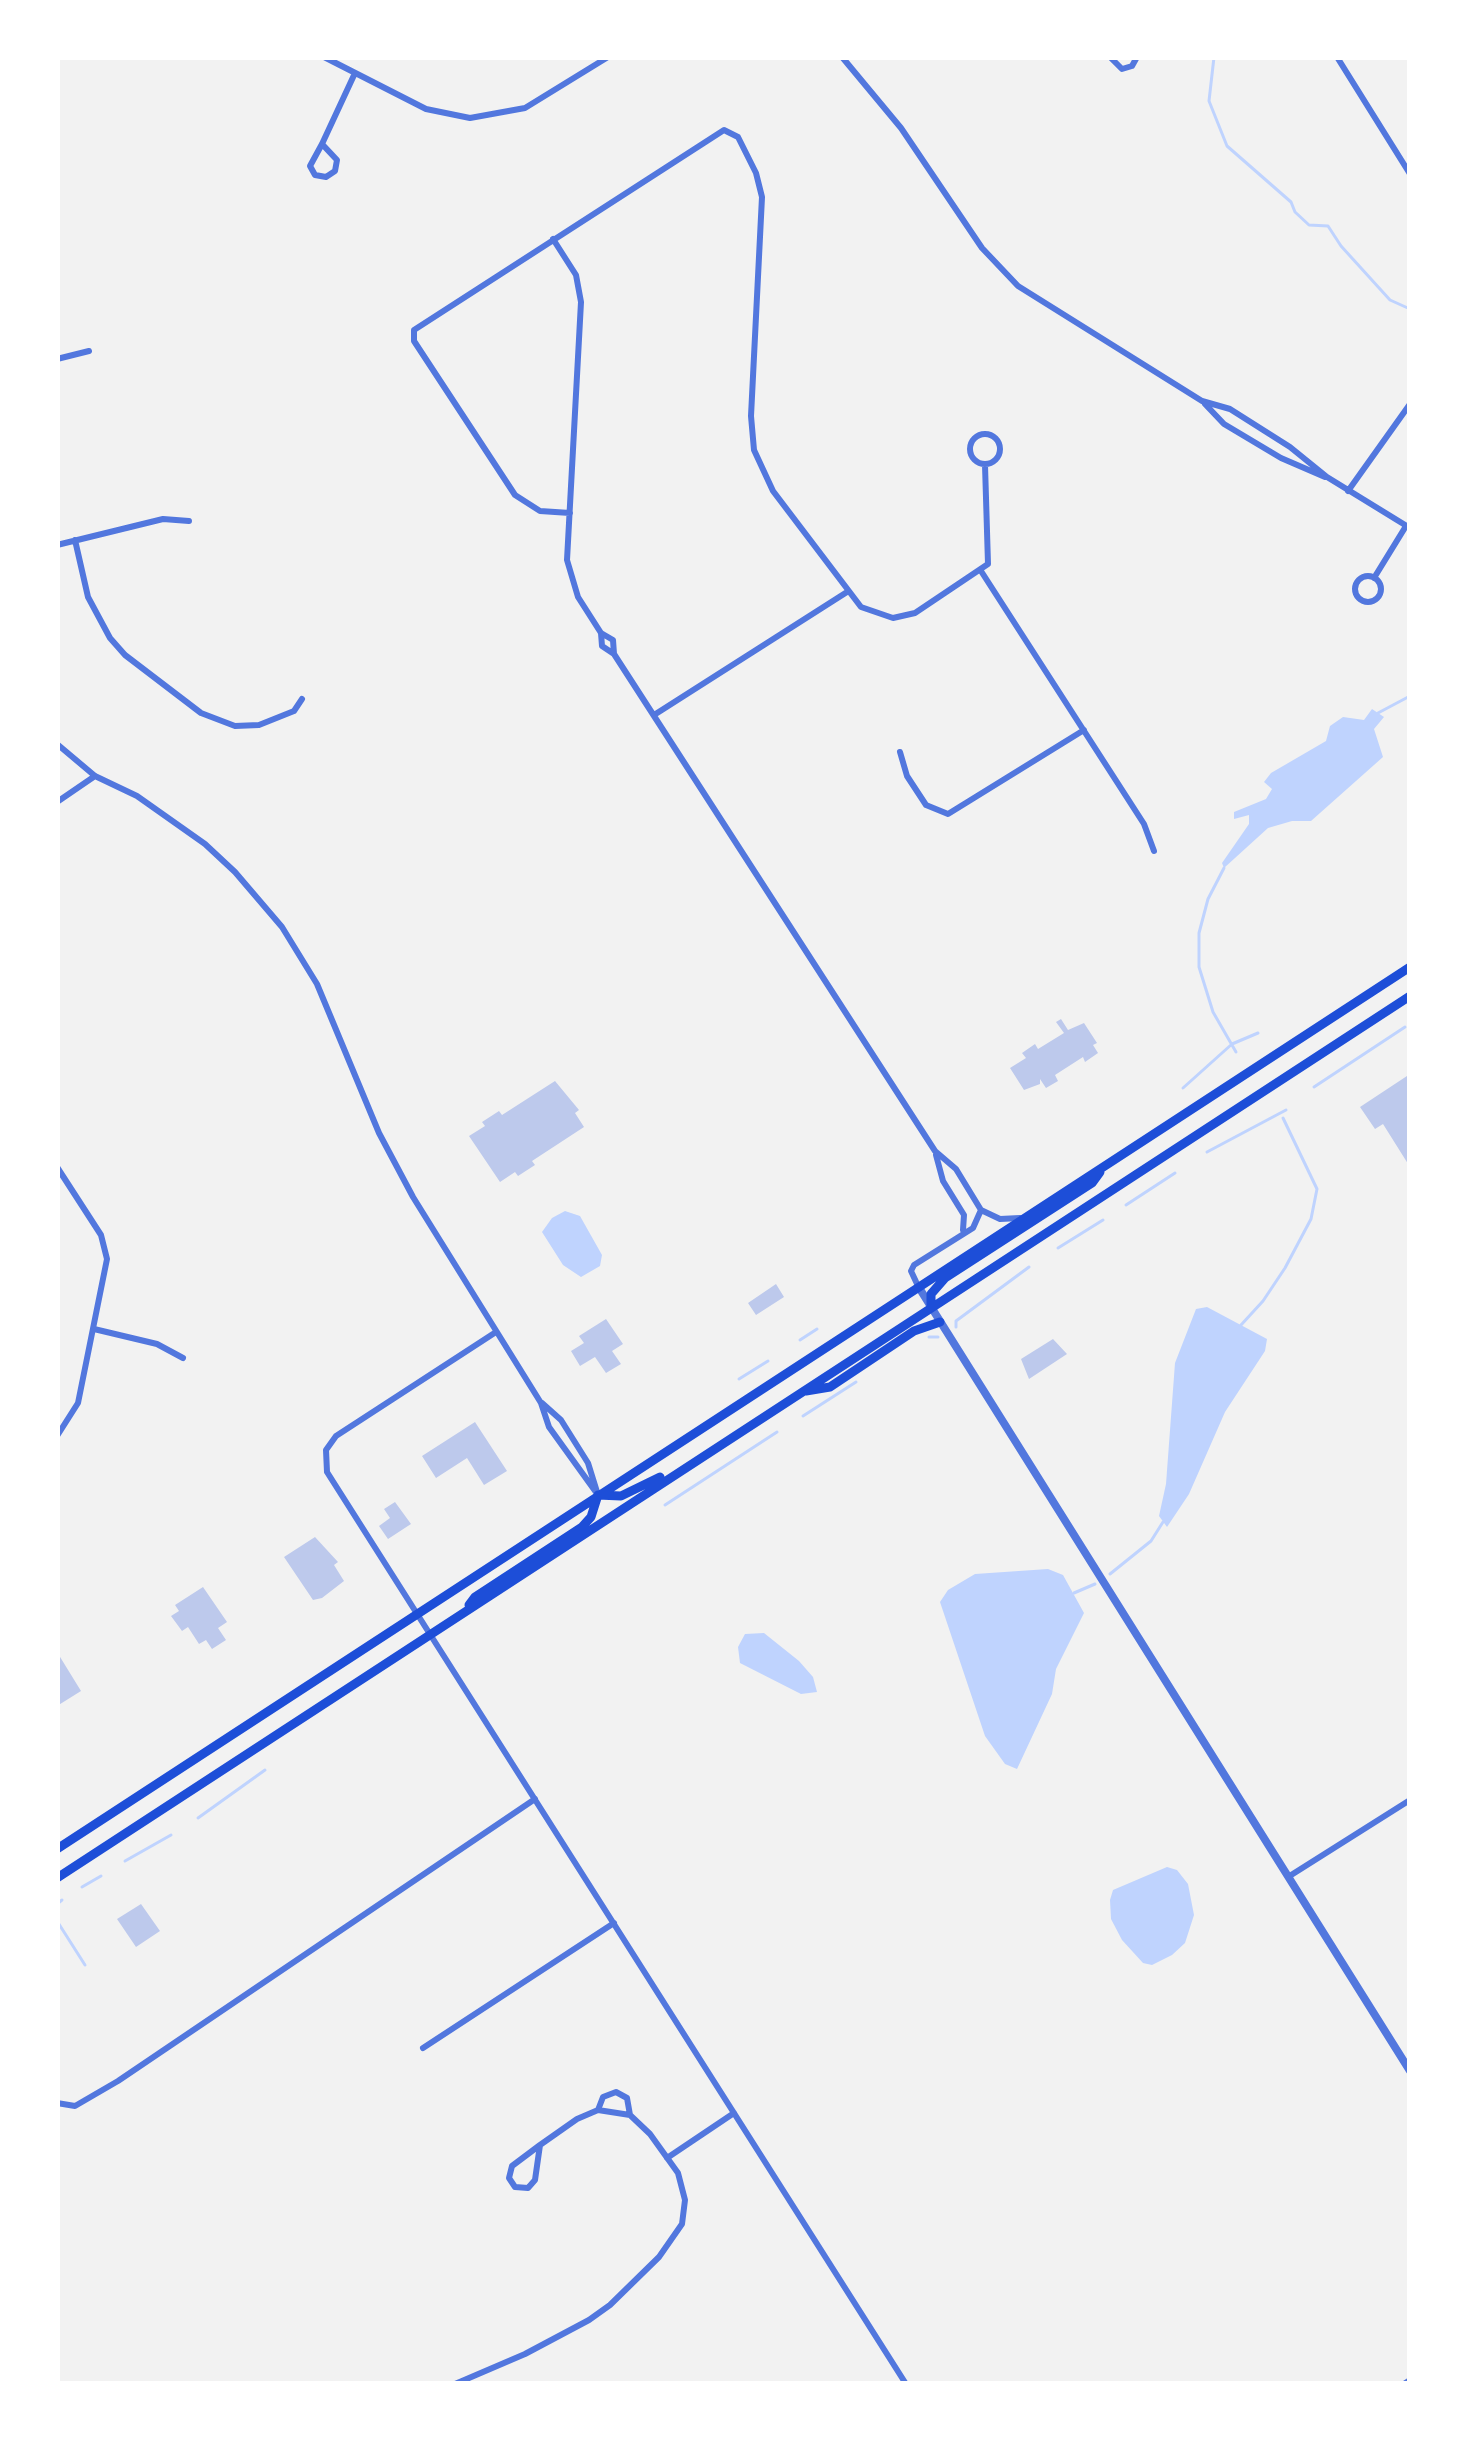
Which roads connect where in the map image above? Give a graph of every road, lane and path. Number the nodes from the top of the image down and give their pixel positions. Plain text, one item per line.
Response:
1 (324, 57) edge
2 (608, 57) edge
3 (842, 57) edge
4 (1110, 57) edge
5 (1137, 57) edge
6 (1337, 57) edge
7 (355, 74) junction
8 (322, 144) junction
9 (1410, 174) edge
10 (554, 239) junction
11 (89, 351) dead end
12 (57, 359) edge
13 (1202, 401) junction
14 (1410, 404) edge
15 (985, 465) junction
16 (1327, 477) junction
17 (1348, 491) junction
18 (570, 513) junction
19 (189, 521) dead end
20 (1408, 527) edge
21 (75, 540) junction
22 (57, 545) edge
23 (981, 571) junction
24 (1374, 578) junction
25 (848, 592) junction
26 (302, 699) dead end
27 (654, 716) junction
28 (1084, 730) junction
29 (57, 744) edge
30 (900, 752) dead end
31 (95, 776) junction
32 (57, 802) edge
33 (1154, 851) dead end
34 (1410, 967) edge
35 (1410, 996) edge
36 (935, 1151) junction
37 (1108, 1163) junction
38 (57, 1167) edge
39 (981, 1210) junction
40 (1024, 1218) junction
41 (962, 1233) junction
42 (918, 1286) junction
43 (931, 1307) junction
44 (940, 1322) junction
45 (94, 1329) junction
46 (496, 1332) junction
47 (183, 1358) dead end
48 (801, 1392) junction
49 (541, 1403) junction
50 (781, 1405) junction
51 (57, 1436) edge
52 (598, 1495) junction
53 (463, 1613) junction
54 (416, 1615) junction
55 (430, 1635) junction
56 (535, 1799) junction
57 (1410, 1800) edge
58 (57, 1849) edge
59 (1288, 1876) junction
60 (57, 1878) edge
61 (614, 1924) junction
62 (424, 2048) dead end
63 (1410, 2071) edge
64 (57, 2103) edge
65 (598, 2110) junction
66 (734, 2113) junction
67 (630, 2115) junction
68 (540, 2145) junction
69 (668, 2158) junction
70 (454, 2384) edge
71 (906, 2384) edge

1 - 7 street
2 - 7 street
3 - 13 street
4 - 5 street
6 - 9 street
7 - 8 street
8 - 8 street
10 - 18 street
10 - 18 street
10 - 25 street
11 - 12 street
13 - 16 street
13 - 16 street
14 - 17 street
15 - 15 street
15 - 23 street
16 - 17 street
17 - 20 street
18 - 27 street
19 - 21 street
20 - 24 street
21 - 22 street
21 - 26 street
23 - 25 street
23 - 28 street
24 - 24 street
25 - 27 street
27 - 36 street
28 - 30 street
28 - 33 street
29 - 31 street
31 - 32 street
31 - 46 street
34 - 37 main road
35 - 43 main road
36 - 39 street
36 - 41 street
37 - 40 main road
37 - 43 main road
38 - 45 street
39 - 40 street
39 - 41 street
40 - 42 main road
41 - 42 street
42 - 43 street
42 - 52 main road
43 - 44 street
43 - 48 main road
44 - 48 main road
44 - 59 street
45 - 47 street
45 - 51 street
46 - 49 street
46 - 54 street
48 - 50 main road
49 - 52 street
49 - 52 street
50 - 52 main road
50 - 53 main road
52 - 53 main road
52 - 54 main road
53 - 55 main road
54 - 55 street
54 - 58 main road
55 - 56 street
55 - 60 main road
56 - 61 street
56 - 64 street
57 - 59 street
59 - 63 street
61 - 62 street
61 - 66 street
65 - 67 street
65 - 67 street
65 - 68 street
66 - 69 street
66 - 71 street
67 - 69 street
68 - 68 street
69 - 70 street

